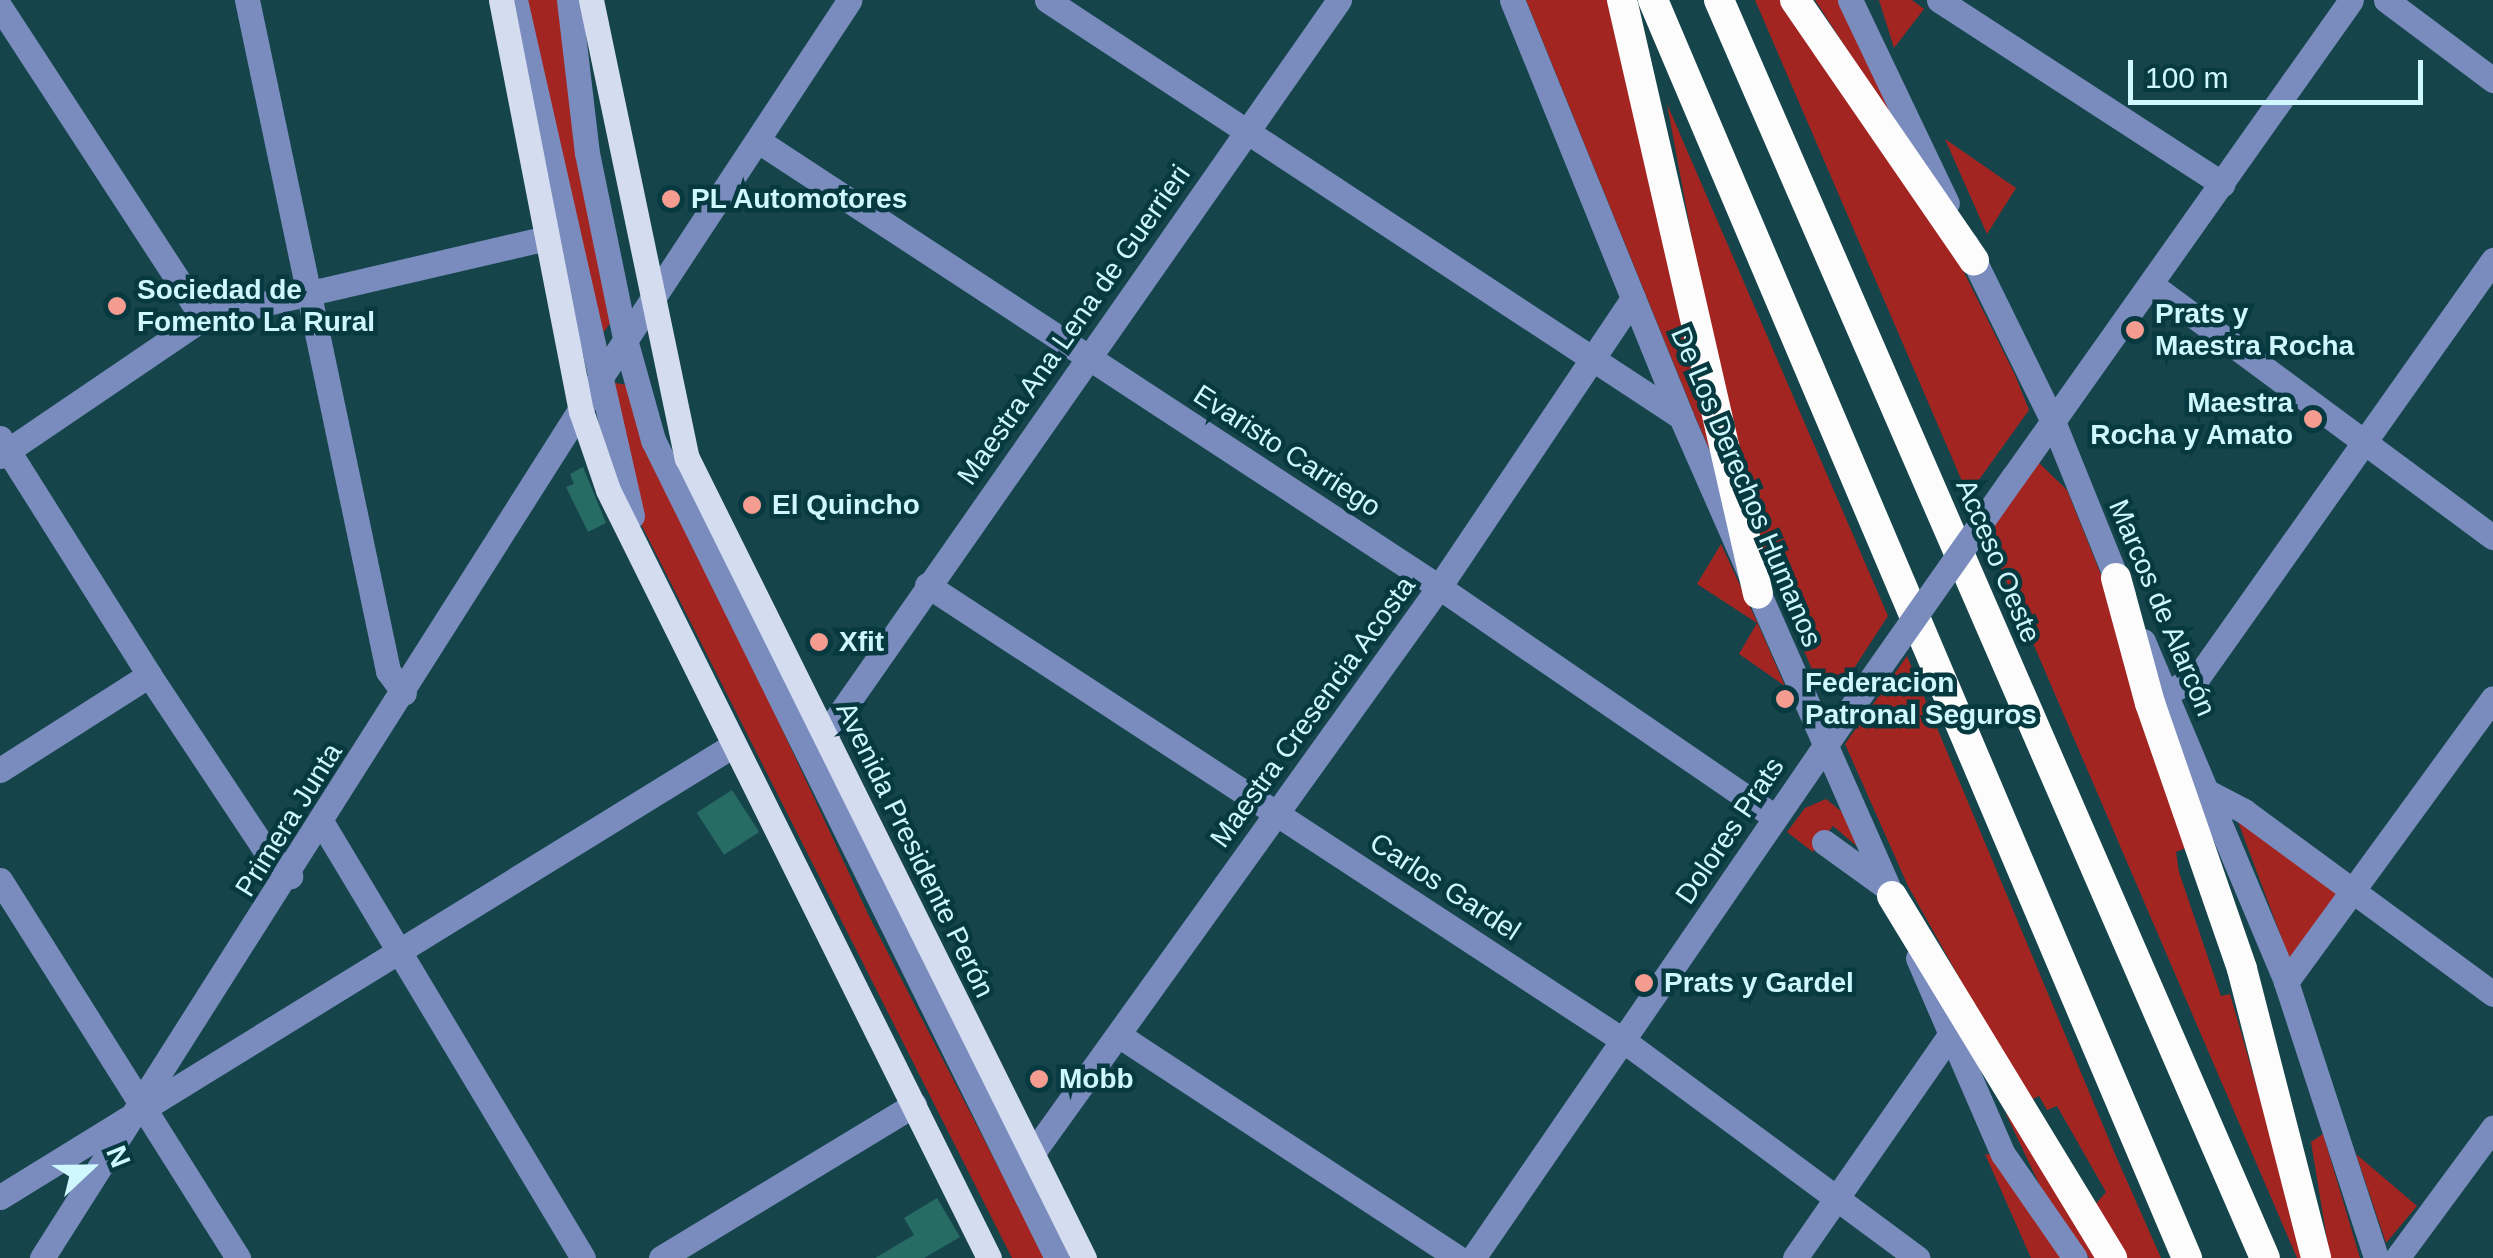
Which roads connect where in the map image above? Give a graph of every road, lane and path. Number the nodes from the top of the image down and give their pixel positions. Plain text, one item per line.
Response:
1 (247, 0) edge
2 (501, 0) edge
3 (515, 0) edge
4 (569, 0) edge
5 (591, 0) edge
6 (850, 0) edge
7 (1048, 0) edge
8 (1339, 0) edge
9 (1512, 0) edge
10 (1622, 0) edge
11 (1652, 0) edge
12 (1719, 0) edge
13 (1794, 0) edge
14 (1850, 0) edge
15 (1939, 0) edge
16 (2351, 0) edge
17 (2386, 0) edge
18 (0, 7) edge
19 (2493, 80) edge
20 (1248, 134) junction
21 (760, 142) junction
22 (2222, 184) junction
23 (550, 237) junction
24 (1974, 260) junction
25 (2493, 260) edge
26 (2152, 284) junction
27 (306, 298) junction
28 (1633, 298) junction
29 (652, 301) junction
30 (203, 318) junction
31 (626, 343) junction
32 (1088, 356) junction
33 (1592, 359) junction
34 (600, 380) junction
35 (581, 411) junction
36 (1682, 417) junction
37 (2054, 424) junction
38 (2366, 442) junction
39 (3, 448) edge
40 (2493, 537) edge
41 (2116, 578) junction
42 (927, 585) junction
43 (1439, 587) junction
44 (1758, 594) junction
45 (149, 674) junction
46 (404, 693) junction
47 (2166, 693) junction
48 (2493, 698) edge
49 (825, 735) junction
50 (1826, 744) junction
51 (732, 746) junction
52 (0, 770) edge
53 (2208, 792) junction
54 (1277, 813) junction
55 (1775, 817) junction
56 (322, 823) junction
57 (1824, 842) dead end
58 (290, 876) junction
59 (0, 880) edge
60 (2354, 890) junction
61 (1890, 893) junction
62 (400, 950) junction
63 (2286, 982) junction
64 (2493, 994) edge
65 (1950, 1034) junction
66 (1120, 1036) junction
67 (1624, 1040) junction
68 (146, 1104) junction
69 (914, 1106) junction
70 (2493, 1128) edge
71 (1032, 1154) junction
72 (0, 1197) edge
73 (1837, 1199) junction
74 (42, 1258) edge
75 (238, 1258) edge
76 (583, 1258) edge
77 (661, 1258) edge
78 (989, 1258) edge
79 (999, 1258) edge
80 (1057, 1258) edge
81 (1084, 1258) edge
82 (1458, 1258) edge
83 (1473, 1258) edge
84 (1795, 1258) edge
85 (1917, 1258) edge
86 (2074, 1258) edge
87 (2112, 1258) edge
88 (2186, 1258) edge
89 (2265, 1258) edge
90 (2316, 1258) edge
91 (2376, 1258) edge
92 (2397, 1258) edge

1 - 27 street
2 - 23 main road
3 - 34 street
4 - 31 street
5 - 29 main road, Avenida Presidente Perón
6 - 21 street, Primera Junta
7 - 20 street
8 - 20 street, Maestra Ana Lena de Guerrieri
9 - 28 street, De Los Derechos Humanos
10 - 44 highway
11 - 88 highway
12 - 89 highway, Acceso Oeste
13 - 24 highway
14 - 24 street, Marcos de Alarcón
15 - 22 street
16 - 22 street, Dolores Prats
17 - 19 street
18 - 30 street
20 - 32 street, Maestra Ana Lena de Guerrieri
20 - 33 street
21 - 29 street, Primera Junta
21 - 32 street, Evaristo Carriego
22 - 26 street, Dolores Prats
23 - 27 street
23 - 35 main road
24 - 37 street, Marcos de Alarcón
25 - 38 street
26 - 37 street, Dolores Prats
26 - 38 street
27 - 30 street
27 - 46 street
28 - 33 street, Maestra Cresencia Acosta
28 - 36 street, De Los Derechos Humanos
29 - 31 street, Primera Junta
29 - 49 main road, Avenida Presidente Perón
30 - 39 street
31 - 34 street, Primera Junta
31 - 80 street
32 - 42 street, Maestra Ana Lena de Guerrieri
32 - 43 street, Evaristo Carriego
33 - 36 street
33 - 43 street, Maestra Cresencia Acosta
34 - 35 street, Primera Junta
34 - 79 street
35 - 46 street, Primera Junta
35 - 51 main road
36 - 44 street, De Los Derechos Humanos
37 - 41 street, Marcos de Alarcón
37 - 50 street, Dolores Prats, bridge
38 - 40 street
38 - 47 street
39 - 45 street
41 - 47 street, Marcos de Alarcón
41 - 90 highway
42 - 49 street, Maestra Ana Lena de Guerrieri
42 - 54 street, Carlos Gardel
43 - 54 street, Maestra Cresencia Acosta
43 - 55 street, Evaristo Carriego
44 - 50 street, De Los Derechos Humanos
45 - 52 street
45 - 58 street
46 - 56 street, Primera Junta
47 - 53 street, Marcos de Alarcón
48 - 60 street
49 - 71 main road, Avenida Presidente Perón
50 - 55 street, Dolores Prats
50 - 61 street, De Los Derechos Humanos
51 - 62 street
51 - 69 main road
53 - 60 street
53 - 63 street, Marcos de Alarcón
54 - 66 street, Maestra Cresencia Acosta
54 - 67 street, Carlos Gardel
55 - 67 street, Dolores Prats
56 - 58 street, Primera Junta
56 - 62 street
57 - 61 street
58 - 68 street, Primera Junta
59 - 68 street
60 - 63 street
60 - 64 street
61 - 65 street, De Los Derechos Humanos
61 - 87 highway
62 - 68 street
62 - 76 street
63 - 91 street, Marcos de Alarcón
65 - 73 street
65 - 86 street, De Los Derechos Humanos
66 - 71 street, Maestra Cresencia Acosta
66 - 82 street
67 - 73 street, Carlos Gardel
67 - 83 street, Dolores Prats
68 - 72 street
68 - 74 street, Primera Junta
68 - 75 street
69 - 77 street
69 - 78 main road
70 - 92 street
71 - 81 main road, Avenida Presidente Perón
73 - 84 street
73 - 85 street, Carlos Gardel

